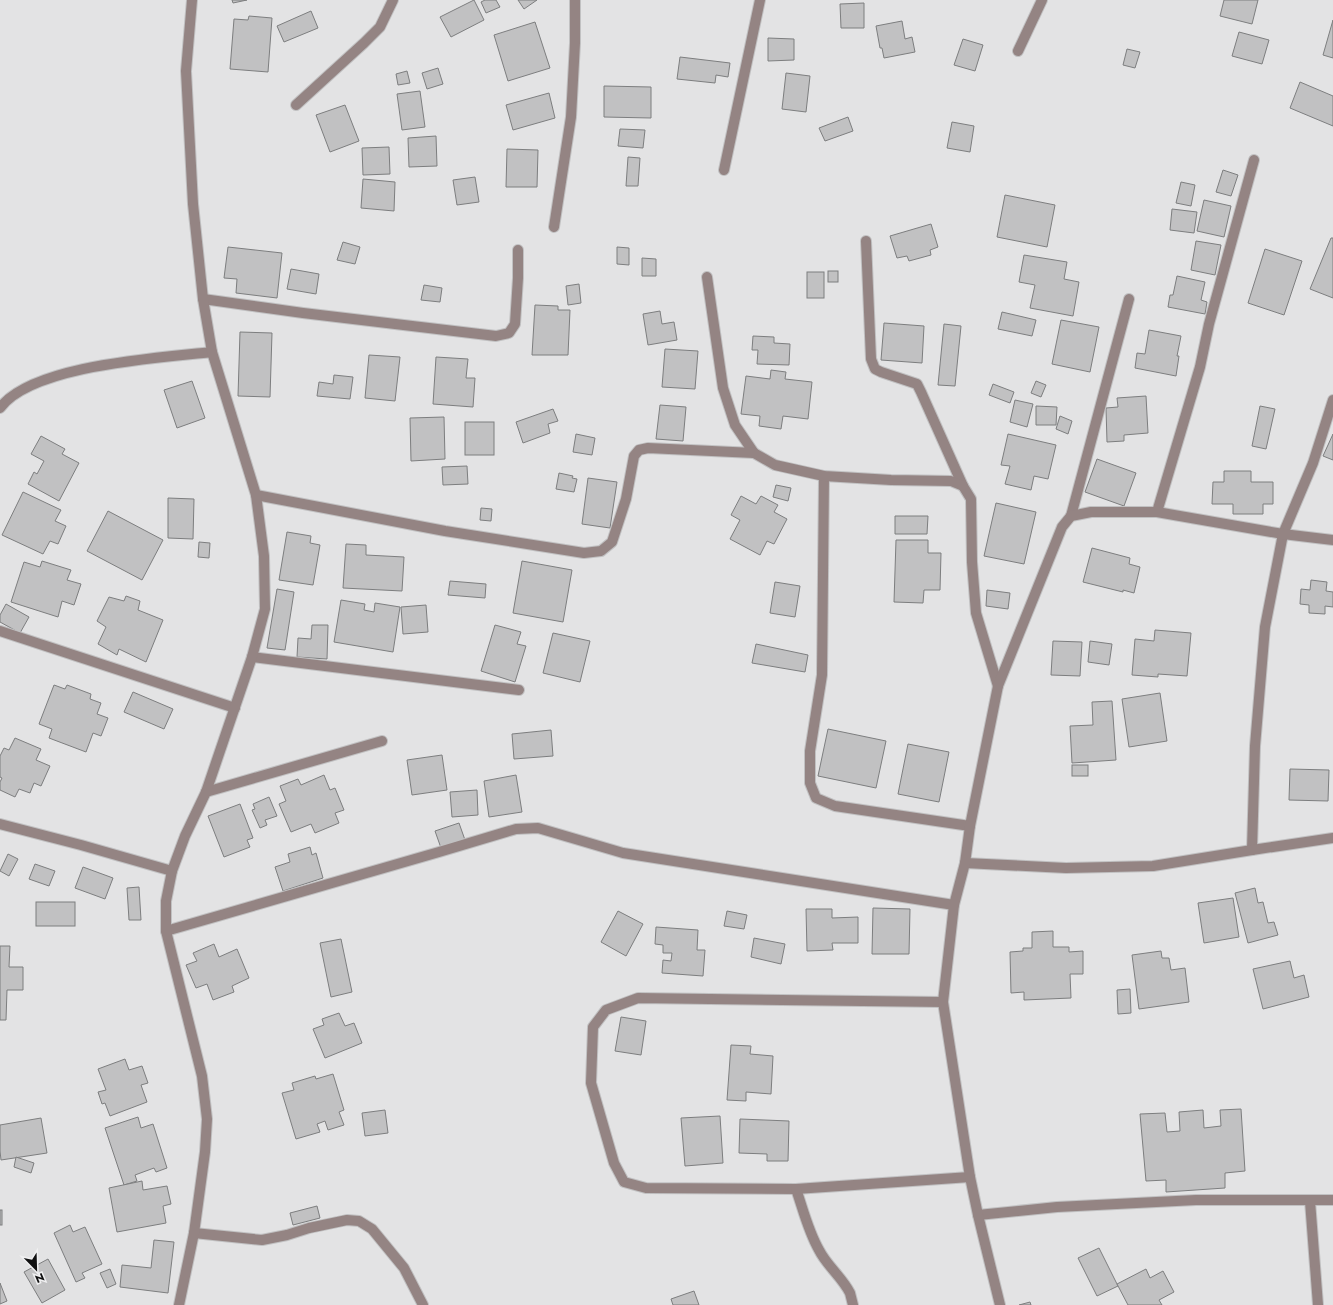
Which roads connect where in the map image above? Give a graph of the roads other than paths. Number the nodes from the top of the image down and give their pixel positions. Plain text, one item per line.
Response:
1 (192, 0) edge
2 (393, 0) edge
3 (575, 0) edge
4 (760, 0) edge
5 (1042, 0) edge
6 (1018, 52) dead end
7 (296, 105) dead end
8 (1254, 160) dead end
9 (724, 170) dead end
10 (554, 227) dead end
11 (866, 241) dead end
12 (518, 250) dead end
13 (707, 277) dead end
14 (203, 299) junction
15 (1130, 299) dead end
16 (212, 352) junction
17 (1333, 400) edge
18 (0, 408) edge
19 (754, 453) junction
20 (824, 476) junction
21 (963, 486) junction
22 (256, 495) junction
23 (1157, 512) junction
24 (1072, 516) junction
25 (1283, 534) junction
26 (1333, 540) edge
27 (0, 631) edge
28 (252, 657) junction
29 (998, 686) junction
30 (519, 690) dead end
31 (235, 708) junction
32 (382, 741) dead end
33 (206, 792) junction
34 (0, 824) edge
35 (970, 826) junction
36 (1333, 838) edge
37 (1252, 850) junction
38 (965, 863) junction
39 (172, 871) junction
40 (954, 905) junction
41 (166, 931) junction
42 (943, 1002) junction
43 (970, 1177) junction
44 (796, 1189) junction
45 (1333, 1200) edge
46 (1310, 1201) junction
47 (978, 1215) junction
48 (194, 1233) junction
49 (179, 1305) edge
50 (422, 1305) edge
51 (853, 1305) edge
52 (1000, 1305) edge
53 (1318, 1305) edge

1 - 14 street
2 - 7 street
3 - 10 street
4 - 9 street
5 - 6 street
8 - 23 street
11 - 21 street
12 - 14 street
13 - 19 street
14 - 16 street
15 - 24 street
16 - 18 street
16 - 22 street
17 - 25 street
19 - 20 street
19 - 22 street
20 - 21 street
20 - 35 street
21 - 29 street
22 - 28 street
23 - 24 street
23 - 25 street
24 - 29 street
25 - 26 street
25 - 37 street
27 - 31 street
28 - 30 street
28 - 31 street
29 - 35 street
31 - 33 street
32 - 33 street
33 - 39 street
34 - 39 street
35 - 38 street
36 - 37 street
37 - 38 street
38 - 40 street
39 - 41 street
40 - 41 street
40 - 42 street
41 - 48 street
42 - 43 street
42 - 44 street
43 - 44 street
43 - 47 street
44 - 51 street
45 - 46 street
46 - 47 street
46 - 53 street
47 - 52 street
48 - 49 street
48 - 50 street

